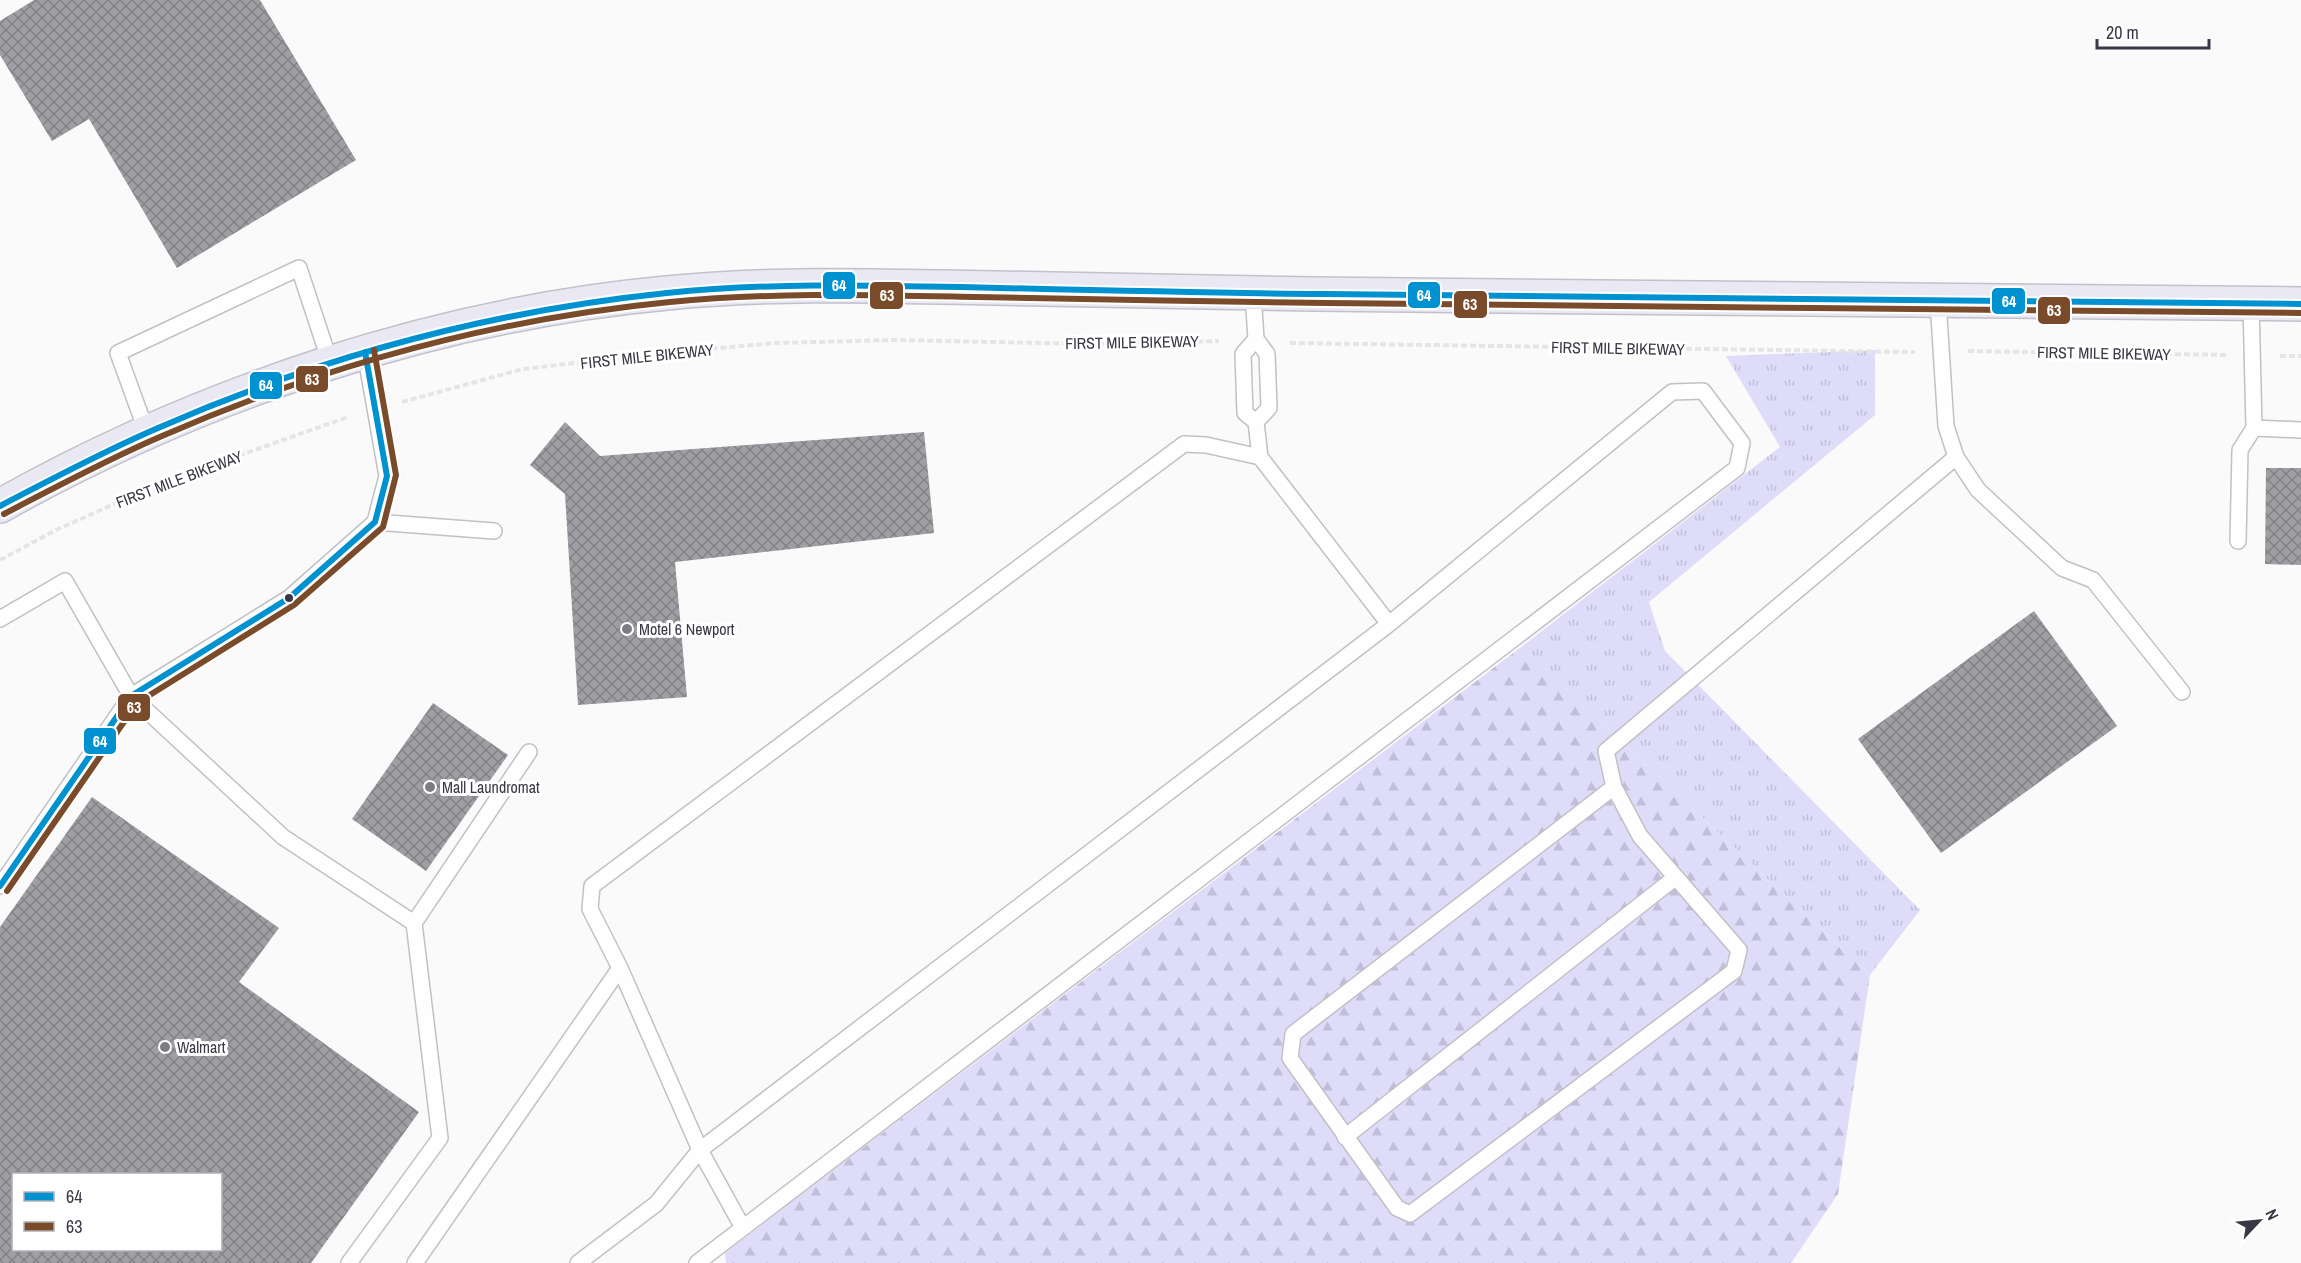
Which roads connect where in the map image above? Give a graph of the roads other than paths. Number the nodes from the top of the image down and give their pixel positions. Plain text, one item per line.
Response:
1 (1253, 293) junction
2 (1938, 301) junction
3 (2251, 303) junction
4 (2301, 304) edge
5 (1256, 341) junction
6 (365, 352) junction
7 (330, 362) junction
8 (1256, 422) junction
9 (2254, 428) junction
10 (2301, 430) edge
11 (147, 433) junction
12 (1260, 457) junction
13 (1956, 457) junction
14 (0, 506) edge
15 (375, 522) junction
16 (494, 531) dead end
17 (2238, 542) dead end
18 (0, 619) edge
19 (1389, 624) junction
20 (2182, 692) dead end
21 (131, 696) junction
22 (529, 752) dead end
23 (1614, 787) junction
24 (1676, 877) junction
25 (0, 886) edge
26 (414, 923) junction
27 (620, 968) junction
28 (1345, 1137) junction
29 (700, 1150) junction
30 (743, 1228) junction
31 (349, 1263) edge
32 (415, 1263) edge
33 (578, 1263) edge
34 (697, 1263) edge

1 - 2 highway
1 - 5 lane
1 - 6 highway
2 - 3 highway
2 - 13 lane
3 - 4 highway
3 - 9 lane
5 - 8 lane
5 - 8 lane
6 - 7 highway
6 - 15 lane
7 - 11 highway
7 - 11 lane
8 - 12 lane
9 - 10 lane
9 - 17 lane
11 - 14 highway
12 - 19 lane
12 - 27 lane
13 - 20 lane
13 - 23 lane
15 - 16 lane
15 - 21 lane
18 - 21 lane
19 - 29 lane
19 - 30 lane
21 - 25 lane
21 - 26 lane
22 - 26 lane
23 - 24 lane
23 - 28 lane
24 - 28 lane
24 - 28 lane
26 - 31 lane
27 - 29 lane
27 - 32 lane
29 - 30 lane
29 - 33 lane
30 - 34 lane

